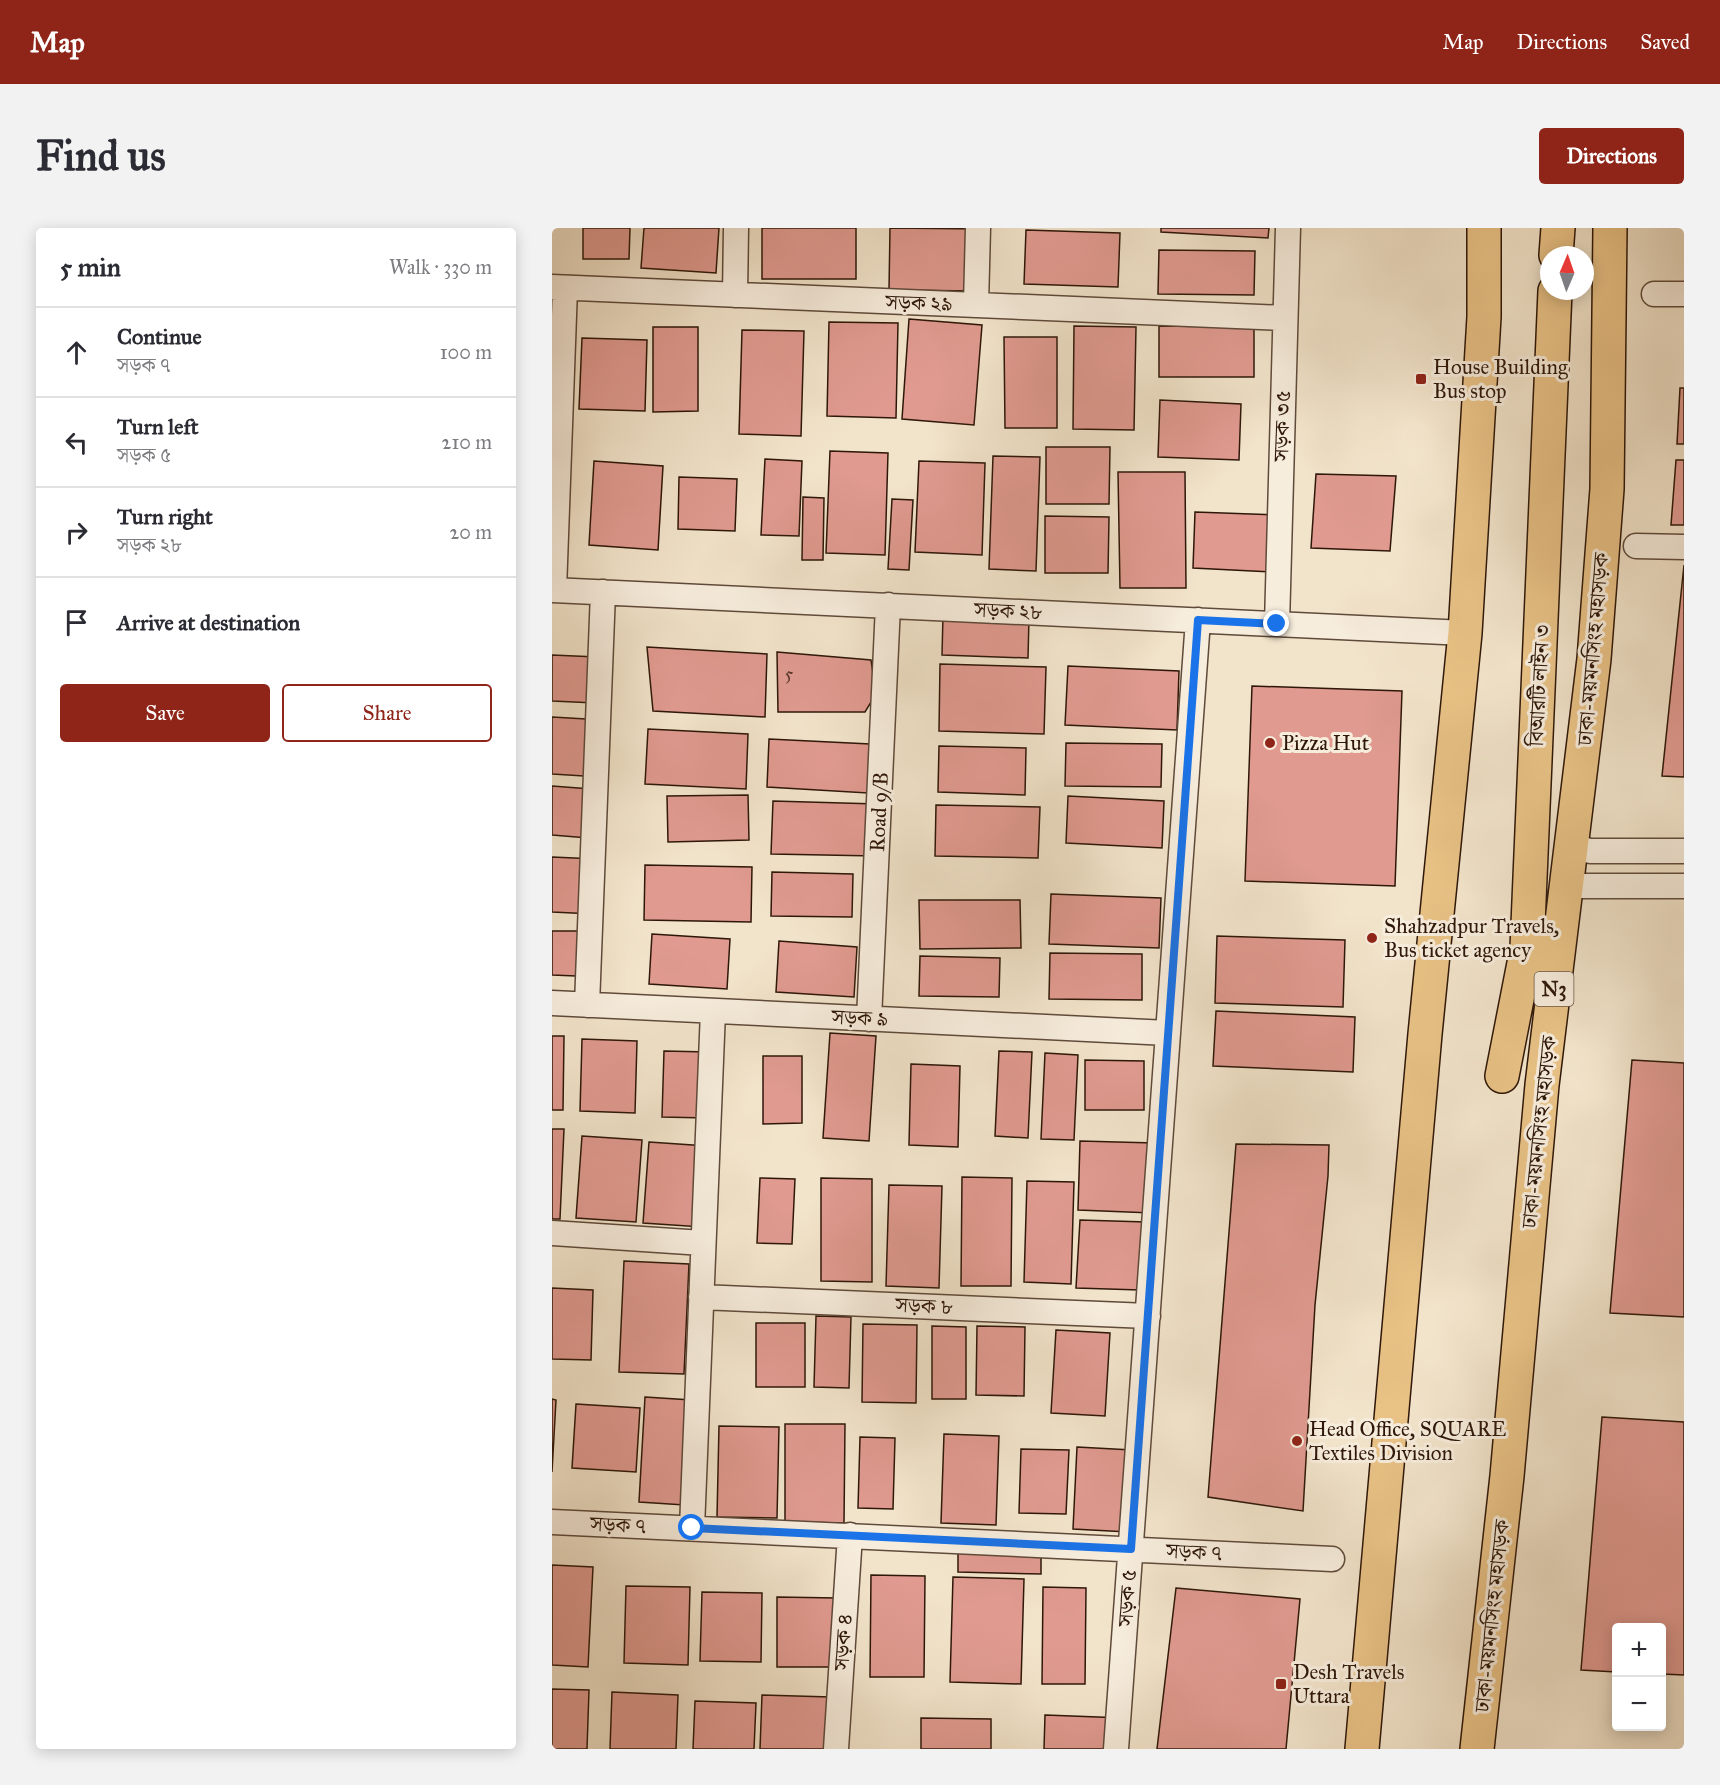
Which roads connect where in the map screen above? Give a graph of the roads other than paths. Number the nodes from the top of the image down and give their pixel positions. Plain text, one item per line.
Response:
1 (736, 228) edge
2 (978, 228) edge
3 (1288, 228) edge
4 (1484, 228) edge
5 (1558, 228) edge
6 (1610, 228) edge
7 (1557, 246) edge
8 (558, 287) edge
9 (1654, 294) dead end
10 (1684, 294) edge
11 (735, 295) junction
12 (1555, 300) edge
13 (976, 305) junction
14 (1285, 318) junction
15 (1636, 546) dead end
16 (1684, 547) edge
17 (553, 590) edge
18 (603, 592) junction
19 (888, 606) junction
20 (1198, 620) junction
21 (1277, 624) junction
22 (1465, 633) junction
23 (1572, 846) junction
24 (1684, 851) edge
25 (1567, 886) junction
26 (1684, 886) edge
27 (1527, 948) junction
28 (552, 1003) edge
29 (587, 1005) junction
30 (713, 1011) junction
31 (869, 1019) junction
32 (1168, 1033) junction
33 (1502, 1076) dead end
34 (1541, 1099) junction
35 (552, 1233) edge
36 (703, 1243) junction
37 (701, 1297) junction
38 (1148, 1316) junction
39 (552, 1522) edge
40 (692, 1528) junction
41 (850, 1535) junction
42 (1131, 1549) junction
43 (1332, 1559) dead end
44 (836, 1749) edge
45 (1116, 1749) edge
46 (1362, 1749) edge
47 (1477, 1749) edge

1 - 11 street
2 - 13 street
3 - 14 street, সড়ক ৩৫
4 - 22 highway
5 - 7 highway
6 - 23 highway, ঢাকা-ময়মনসিংহ মহাসড়ক / N3
8 - 11 street, সড়ক ২৯
8 - 17 street
9 - 10 street
11 - 13 street, সড়ক ২৯
12 - 27 highway, বিআরটি লাইন ৩
13 - 14 street, সড়ক ২৯
14 - 21 street, সড়ক ৩৫
15 - 16 street
17 - 18 street, সড়ক ২৮
18 - 19 street, সড়ক ২৮
18 - 29 street
19 - 20 street, সড়ক ২৮
19 - 31 street, Road 9/B
20 - 21 street, সড়ক ২৮
20 - 32 street, সড়ক ৫
21 - 22 street, সড়ক ২৮
22 - 46 highway
23 - 24 street
23 - 25 highway, ঢাকা-ময়মনসিংহ মহাসড়ক / N3
25 - 26 street
25 - 34 highway, ঢাকা-ময়মনসিংহ মহাসড়ক / N3
27 - 33 highway, বিআরটি লাইন ৩
27 - 34 highway
28 - 29 street, সড়ক ৯
29 - 30 street, সড়ক ৯
30 - 31 street, সড়ক ৯
30 - 36 street
31 - 32 street, সড়ক ৯
32 - 38 street, সড়ক ৫
34 - 47 highway, ঢাকা-ময়মনসিংহ মহাসড়ক / N3
35 - 36 street
36 - 37 street
37 - 38 street, সড়ক ৮
37 - 40 street
38 - 42 street, সড়ক ৫
39 - 40 street, সড়ক ৭
40 - 41 street, সড়ক ৭
41 - 42 street, সড়ক ৭
41 - 44 street, সড়ক ৪
42 - 43 street, সড়ক ৭
42 - 45 street, সড়ক ৫

